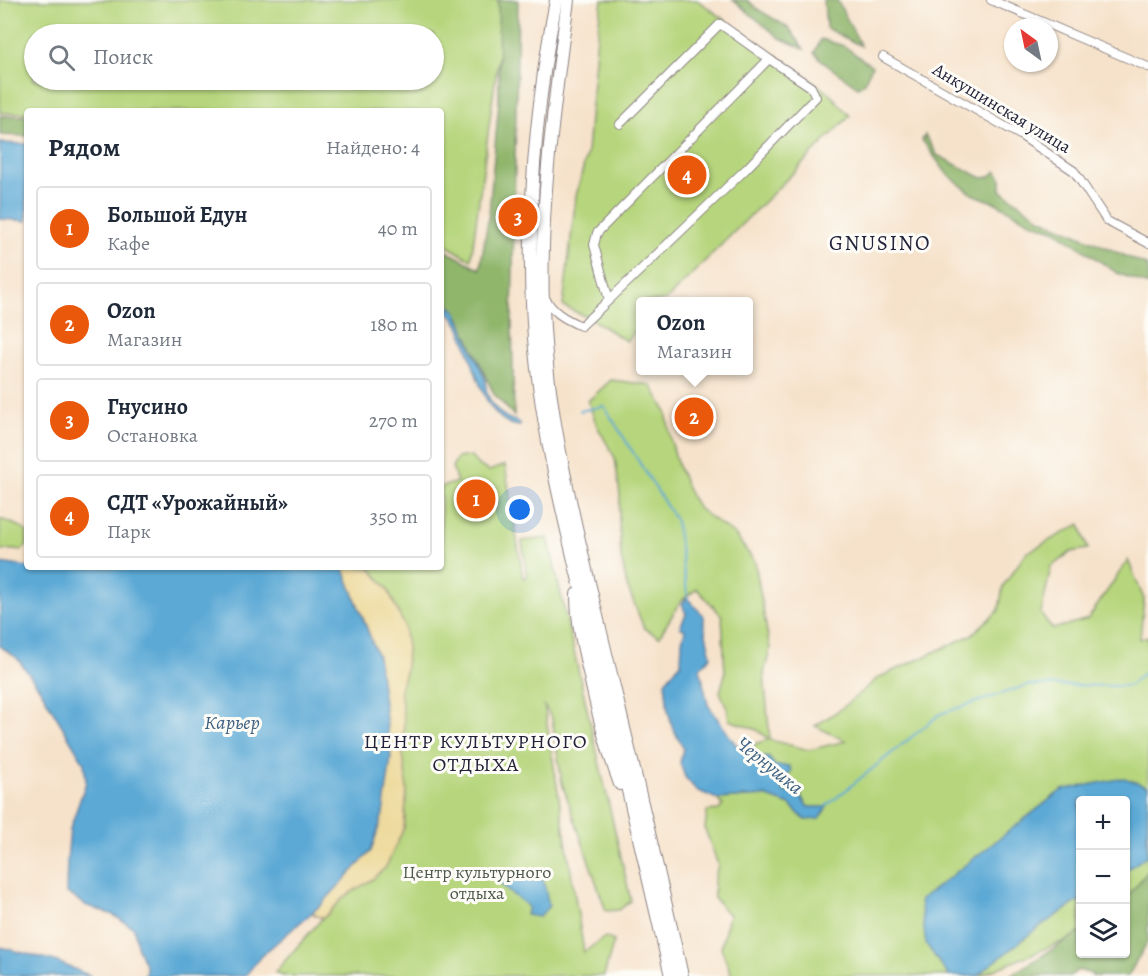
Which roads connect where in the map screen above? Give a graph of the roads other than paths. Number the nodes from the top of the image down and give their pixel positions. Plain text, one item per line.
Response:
1 (550, 0) edge
2 (556, 0) edge
3 (568, 0) edge
4 (992, 0) edge
5 (549, 35) junction
6 (883, 57) dead end
7 (769, 59) junction
8 (1148, 67) edge
9 (620, 124) dead end
10 (1148, 243) edge
11 (543, 293) junction
12 (609, 300) junction
13 (671, 976) edge
14 (682, 976) edge

1 - 5 highway
2 - 5 highway
3 - 11 highway
4 - 8 street
5 - 13 highway
6 - 10 street, Анкушинская улица
7 - 9 street
7 - 12 street
7 - 12 street
11 - 12 street
11 - 14 highway

